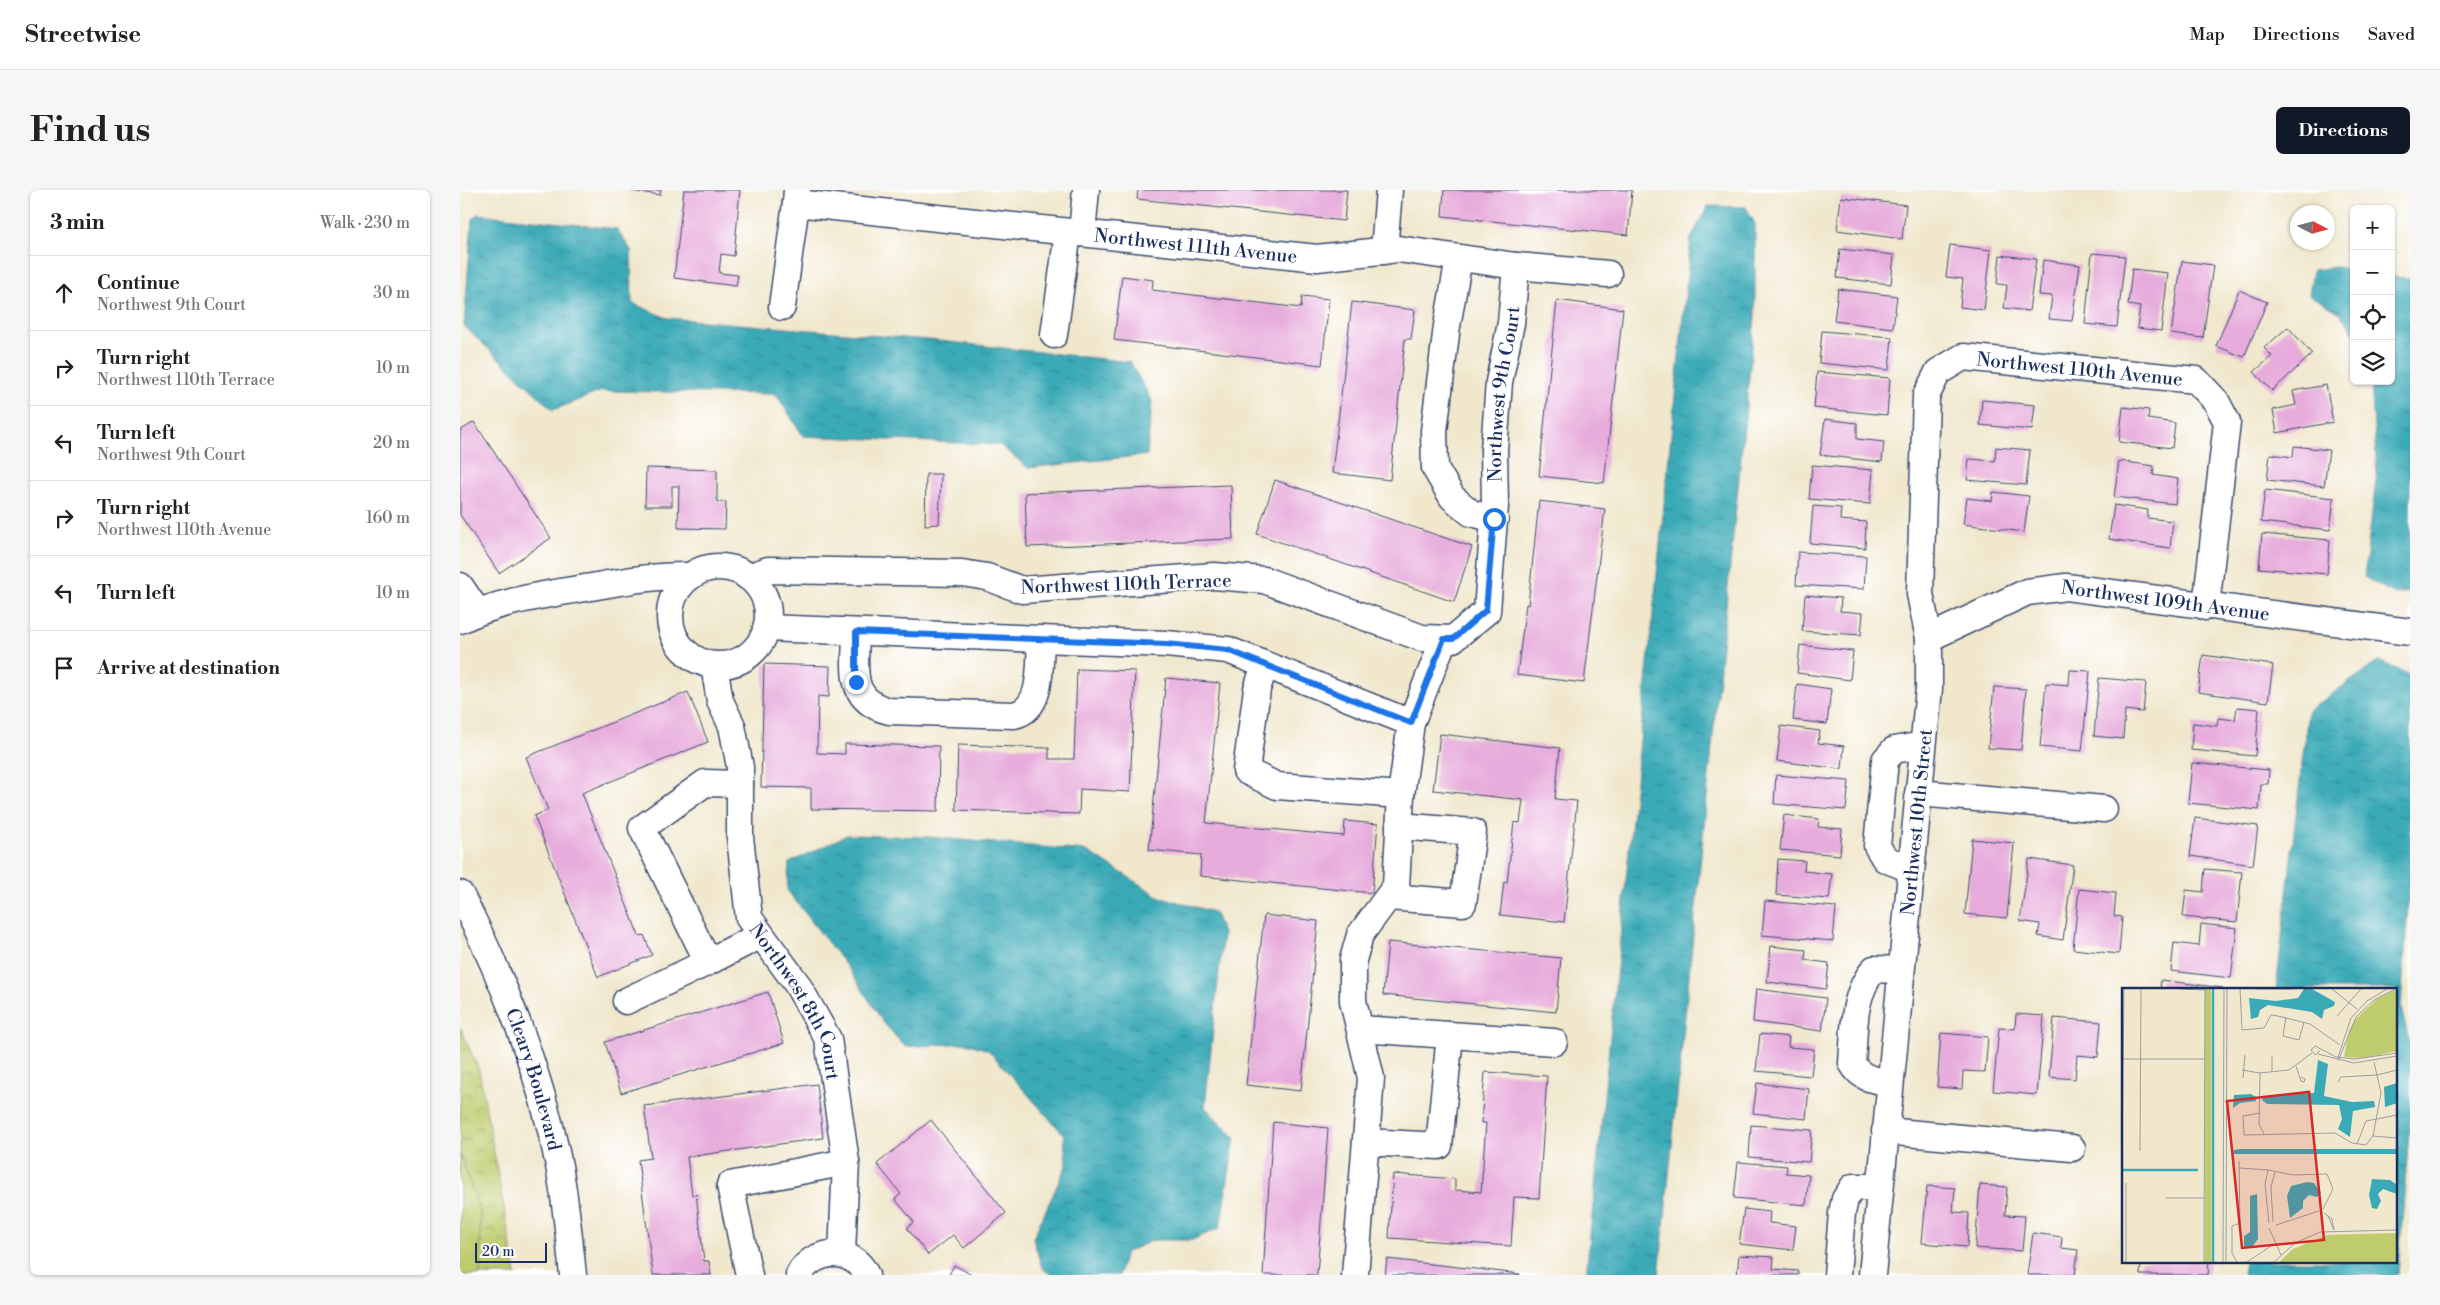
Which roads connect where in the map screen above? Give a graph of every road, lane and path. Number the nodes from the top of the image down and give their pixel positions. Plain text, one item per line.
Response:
1 (1086, 190) edge
2 (1389, 190) edge
3 (796, 196) edge
4 (1075, 232) junction
5 (1384, 251) junction
6 (1459, 258) junction
7 (1516, 266) junction
8 (1608, 274) dead end
9 (782, 308) dead end
10 (1054, 335) dead end
11 (1938, 372) joint
12 (1494, 519) junction
13 (691, 576) junction
14 (748, 576) junction
15 (460, 586) edge
16 (2206, 607) junction
17 (469, 615) edge
18 (766, 628) junction
19 (856, 632) junction
20 (2410, 632) edge
21 (1929, 638) junction
22 (1041, 639) junction
23 (1444, 639) junction
24 (1265, 665) junction
25 (714, 666) junction
26 (1411, 723) junction
27 (1923, 745) junction
28 (740, 784) junction
29 (1918, 793) junction
30 (1401, 795) junction
31 (2104, 809) dead end
32 (1399, 826) junction
33 (1911, 869) junction
34 (460, 894) edge
35 (1389, 897) junction
36 (762, 935) junction
37 (708, 962) junction
38 (1901, 970) junction
39 (626, 1001) dead end
40 (1360, 1029) junction
41 (1450, 1035) junction
42 (1554, 1042) dead end
43 (1890, 1082) junction
44 (1885, 1131) junction
45 (1366, 1142) junction
46 (2072, 1148) dead end
47 (846, 1162) junction
48 (1880, 1187) junction
49 (842, 1254) junction
50 (573, 1275) edge
51 (749, 1275) edge
52 (799, 1275) edge
53 (866, 1275) edge
54 (1355, 1275) edge
55 (1837, 1275) edge
56 (1872, 1275) edge

1 - 4 street
2 - 5 street
3 - 4 street, Northwest 111th Avenue
3 - 9 street
4 - 5 street, Northwest 111th Avenue
4 - 10 street
5 - 6 street, Northwest 111th Avenue
6 - 7 street, Northwest 111th Avenue
6 - 12 street
7 - 8 street, Northwest 111th Avenue
7 - 12 street, Northwest 9th Court
11 - 16 street, Northwest 110th Avenue
11 - 21 street, Northwest 10th Street
12 - 23 street, Northwest 9th Court
13 - 14 street
13 - 17 street
13 - 25 street
14 - 18 street
14 - 23 street, Northwest 110th Terrace
15 - 17 street
16 - 20 street, Northwest 109th Avenue
16 - 21 street, Northwest 109th Avenue
18 - 19 street
18 - 25 street
19 - 22 street
19 - 22 street
21 - 27 street, Northwest 10th Street
22 - 24 street
23 - 26 street
24 - 26 street
24 - 30 street
25 - 28 street, Northwest 8th Court
26 - 30 street
27 - 29 street, Northwest 10th Street
27 - 33 street
28 - 36 street, Northwest 8th Court
28 - 37 street
29 - 31 street
29 - 33 street, Northwest 10th Street
30 - 32 street
32 - 35 street
32 - 35 street
33 - 38 street, Northwest 10th Street
34 - 50 street, Cleary Boulevard
35 - 40 street
36 - 37 street
36 - 47 street, Northwest 8th Court
37 - 39 street
38 - 43 street, Northwest 10th Street
38 - 43 street
40 - 41 street
40 - 45 street
41 - 42 street
41 - 45 street
43 - 44 street, Northwest 10th Street
44 - 46 street
44 - 48 street, Northwest 10th Street
45 - 54 street
47 - 49 street, Northwest 8th Court
47 - 51 street
48 - 55 street
48 - 56 street, Northwest 10th Street
49 - 52 street
49 - 53 street

